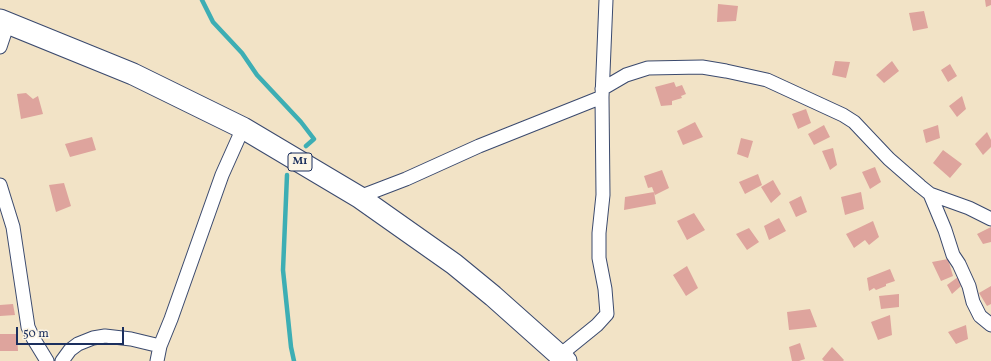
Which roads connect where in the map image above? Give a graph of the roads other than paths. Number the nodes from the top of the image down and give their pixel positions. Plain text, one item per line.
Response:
1 (606, 0) edge
2 (4, 22) edge
3 (0, 47) edge
4 (602, 93) junction
5 (243, 128) junction
6 (0, 185) edge
7 (930, 194) junction
8 (359, 197) junction
9 (991, 218) edge
10 (991, 325) edge
11 (160, 346) junction
12 (563, 358) edge
13 (47, 361) edge
14 (62, 361) edge
15 (157, 361) edge

1 - 4 street
2 - 3 street
2 - 5 main road, M1
4 - 7 street
4 - 8 street
4 - 12 street
5 - 8 main road, M1
5 - 11 street
6 - 13 street
7 - 9 street
7 - 10 street
8 - 12 main road, M1
11 - 14 street
11 - 15 street

